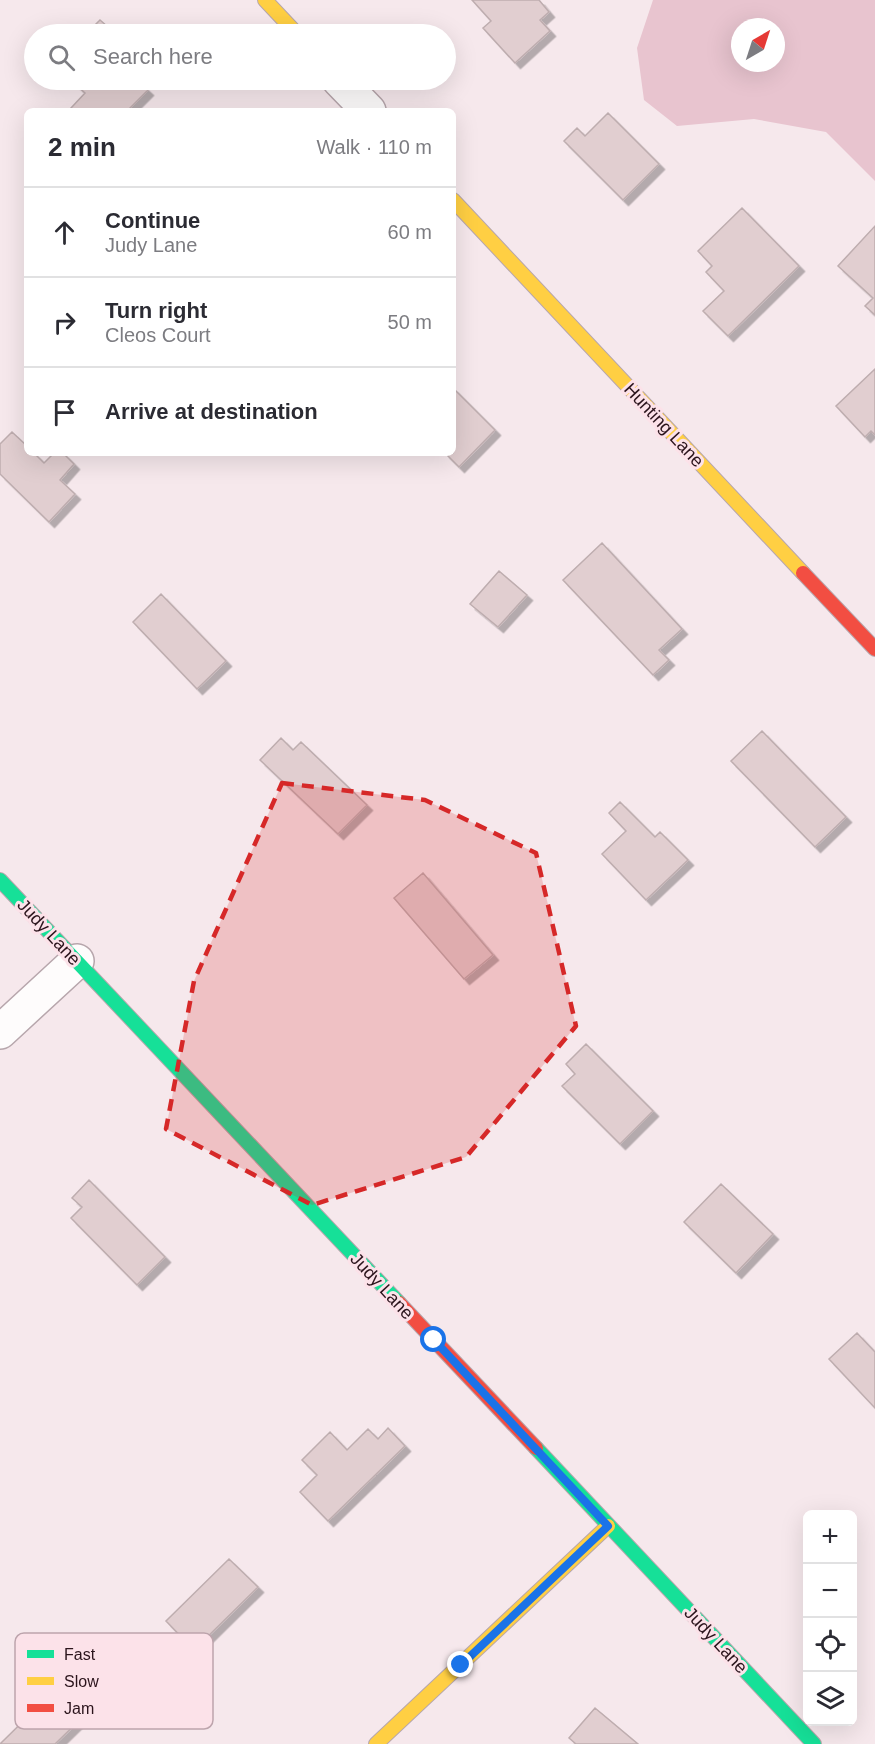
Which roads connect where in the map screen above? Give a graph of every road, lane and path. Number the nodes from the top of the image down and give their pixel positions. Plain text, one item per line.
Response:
1 (265, 0) edge
2 (288, 24) edge
3 (349, 90) edge
4 (366, 108) edge
5 (456, 204) edge
6 (875, 649) edge
7 (0, 880) edge
8 (77, 961) junction
9 (0, 1032) edge
10 (608, 1526) junction
11 (376, 1744) edge
12 (814, 1744) edge

1 - 2 street
3 - 4 street
5 - 6 street, Hunting Lane
7 - 8 street, Judy Lane
8 - 9 street
8 - 10 street, Judy Lane
10 - 11 street
10 - 12 street, Judy Lane

